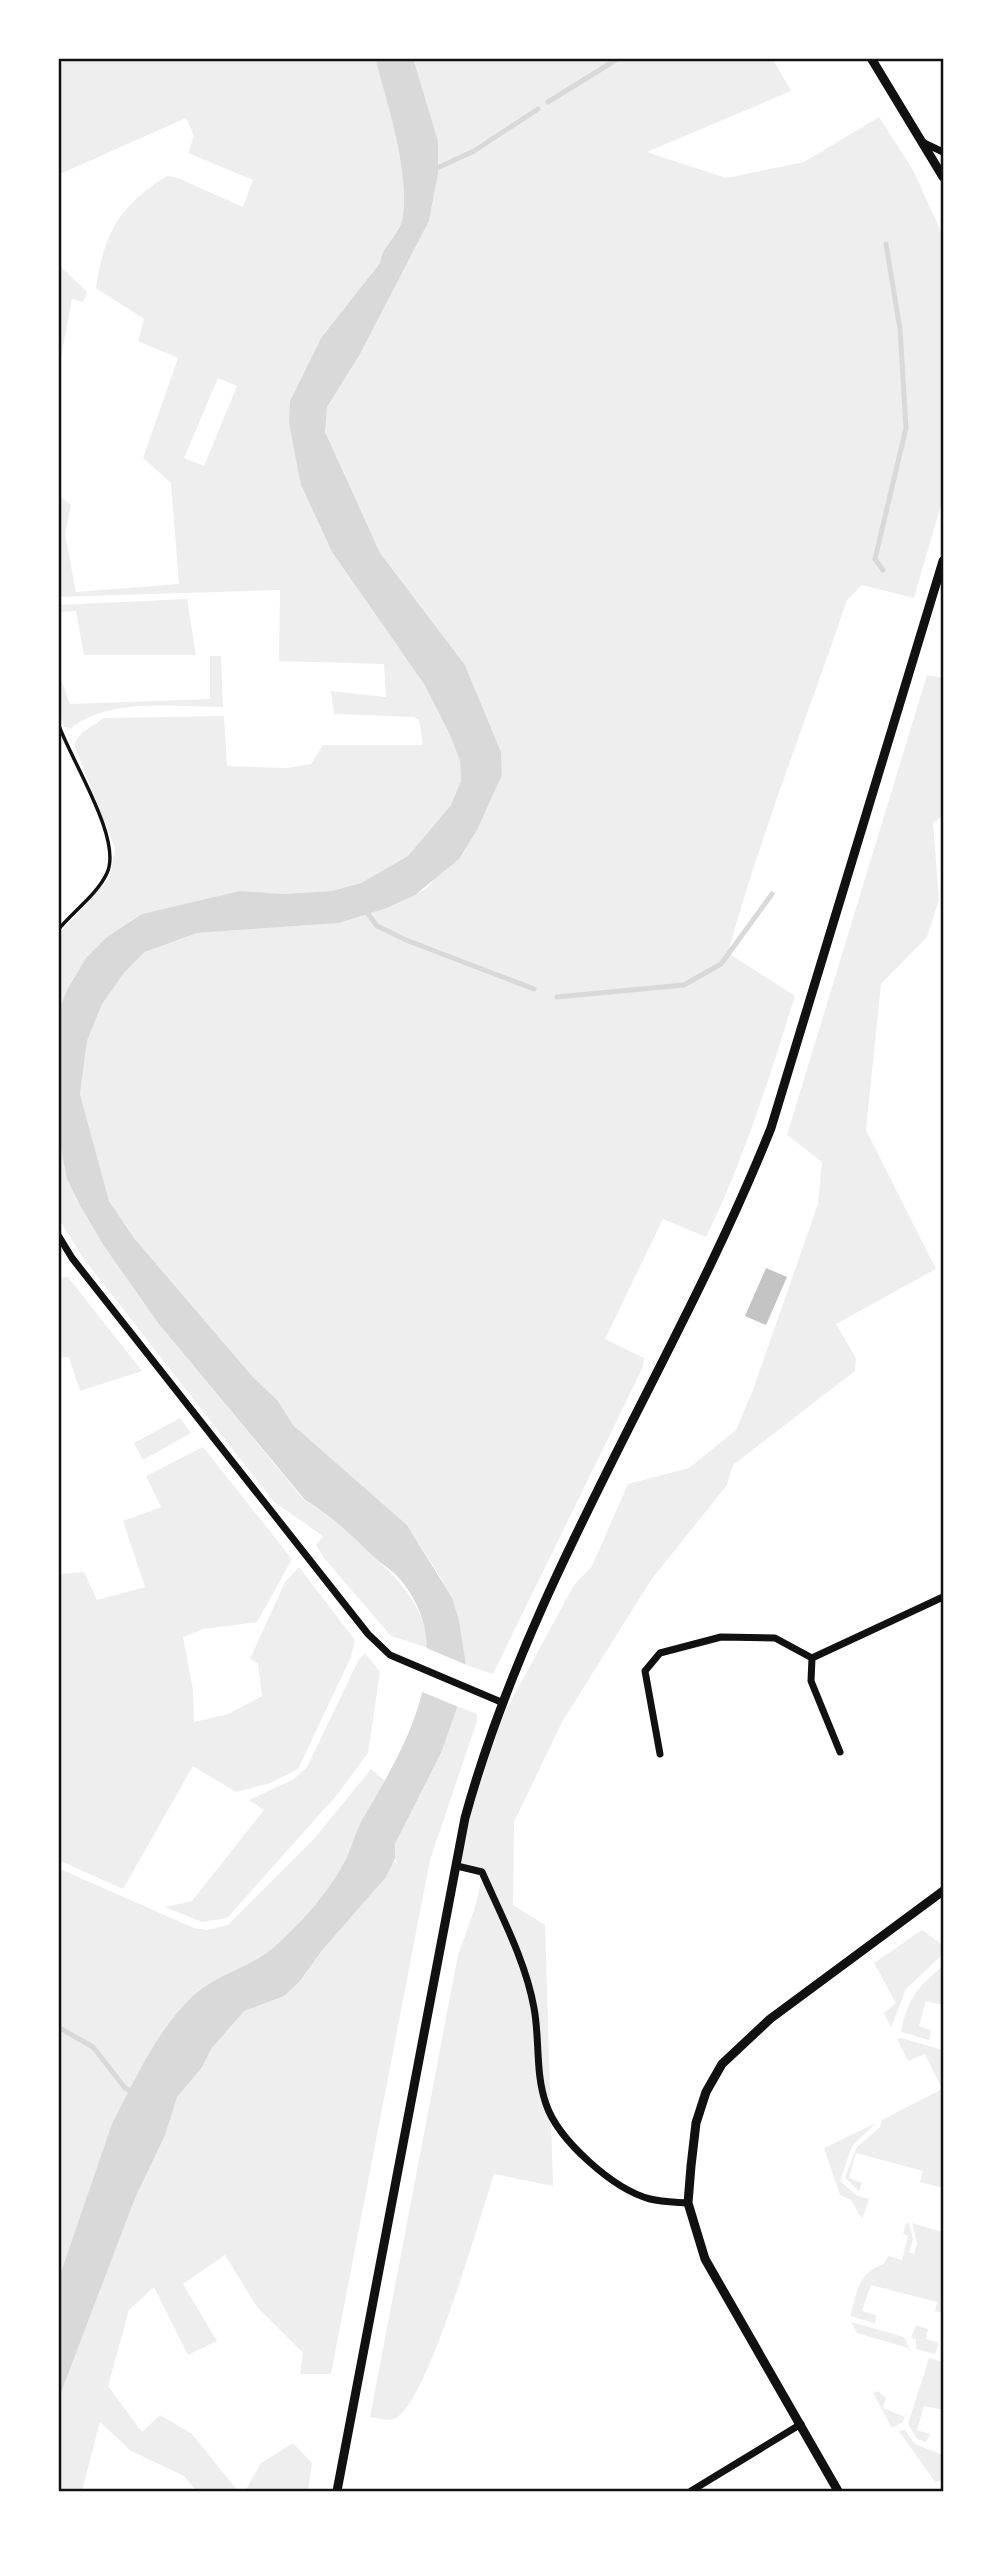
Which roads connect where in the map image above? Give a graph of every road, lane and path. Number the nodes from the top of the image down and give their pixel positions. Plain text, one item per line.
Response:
1 (871, 58) edge
2 (920, 142) junction
3 (943, 152) edge
4 (942, 173) edge
5 (943, 562) edge
6 (58, 723) edge
7 (58, 930) edge
8 (58, 1235) edge
9 (943, 1597) edge
10 (813, 1658) junction
11 (501, 1702) junction
12 (840, 1752) dead end
13 (660, 1754) dead end
14 (457, 1866) junction
15 (943, 1891) edge
16 (688, 2203) junction
17 (801, 2424) junction
18 (337, 2491) edge
19 (691, 2491) edge
20 (838, 2491) edge

1 - 2 street
2 - 3 street
2 - 4 street
5 - 11 street
6 - 7 lane
8 - 11 street
9 - 10 street
10 - 12 street
10 - 13 street
11 - 14 street
14 - 16 street
14 - 18 street
15 - 16 street
16 - 17 street
17 - 19 street
17 - 20 street

